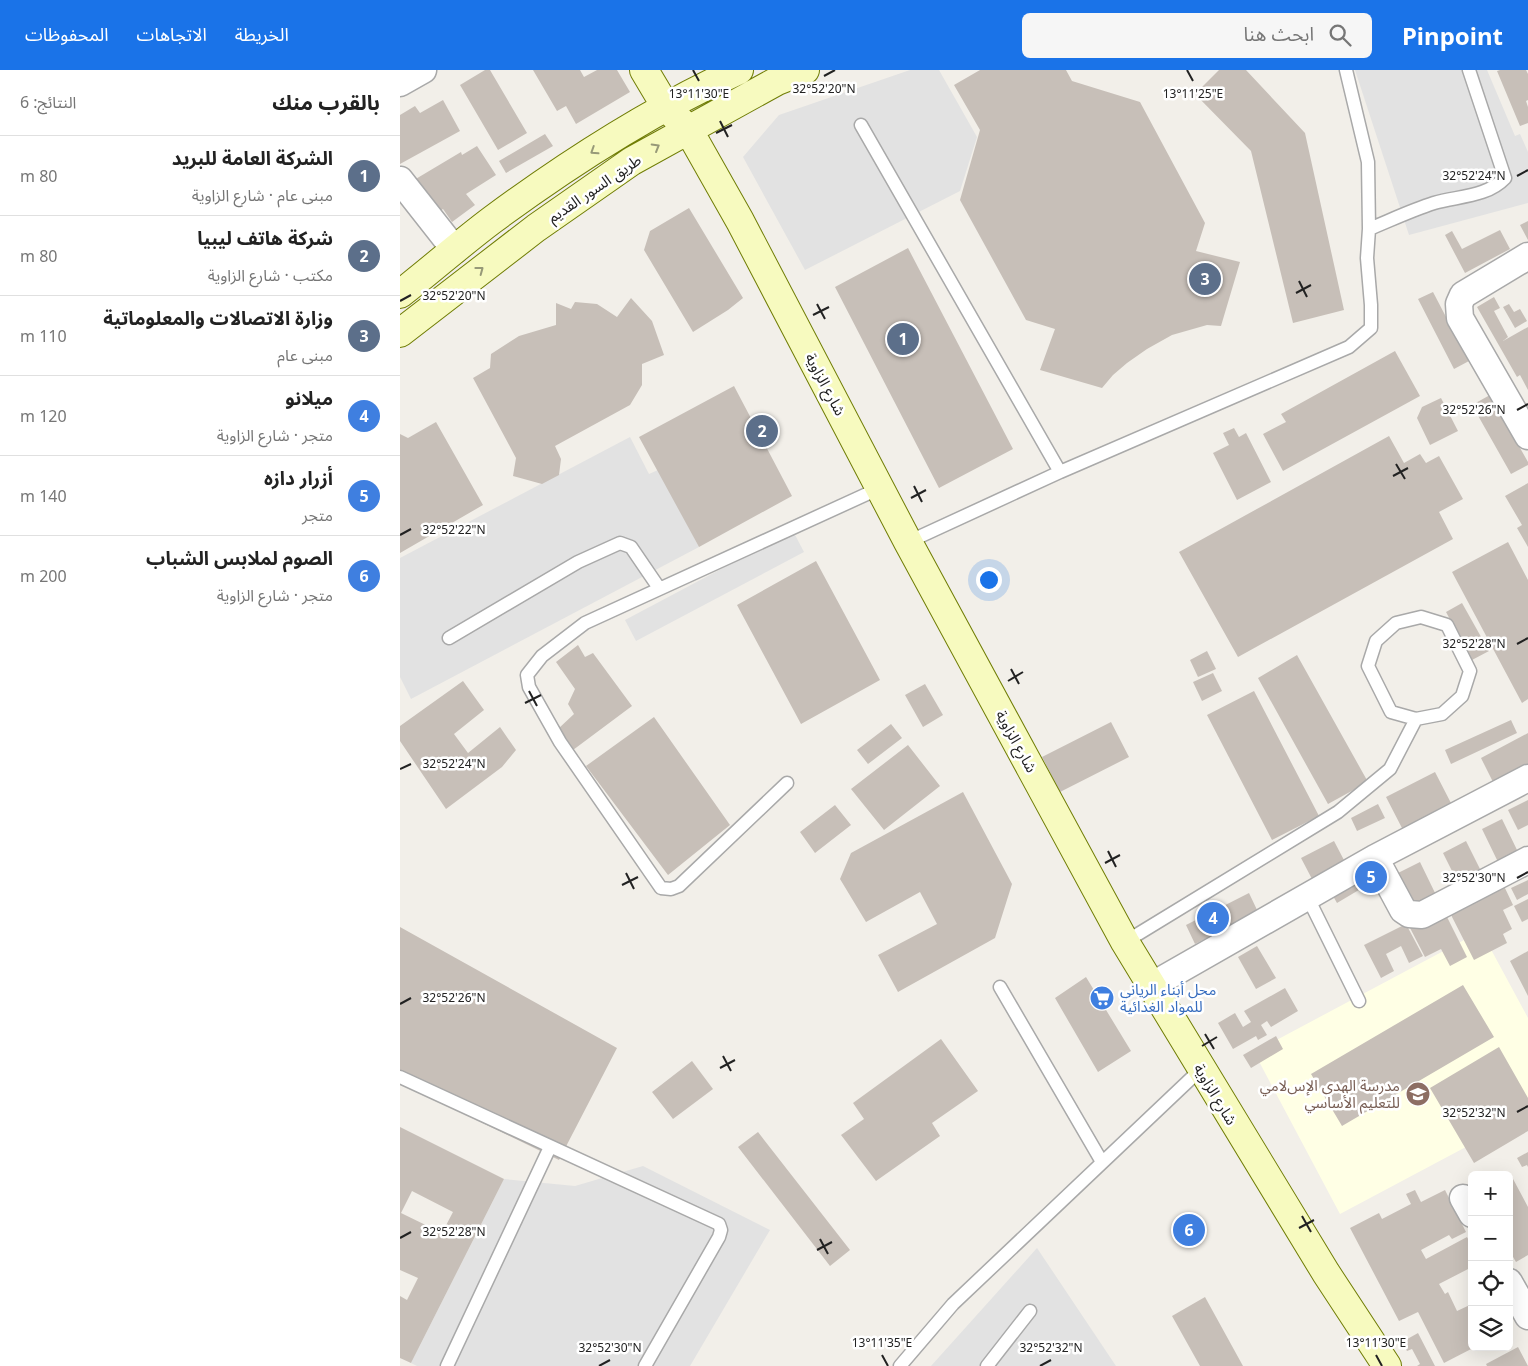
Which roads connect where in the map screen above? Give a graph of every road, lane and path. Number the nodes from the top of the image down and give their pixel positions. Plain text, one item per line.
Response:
1 (424, 70) edge
2 (644, 70) edge
3 (739, 70) edge
4 (805, 70) edge
5 (1346, 70) edge
6 (1469, 70) edge
7 (400, 83) edge
8 (666, 107) junction
9 (861, 125) dead end
10 (688, 129) junction
11 (400, 180) edge
12 (1370, 229) junction
13 (455, 250) junction
14 (1527, 257) edge
15 (400, 294) edge
16 (400, 333) edge
17 (1528, 436) edge
18 (1060, 472) junction
19 (880, 488) junction
20 (908, 542) junction
21 (659, 588) junction
22 (449, 638) dead end
23 (1416, 719) junction
24 (1528, 778) edge
25 (787, 783) dead end
26 (1375, 858) junction
27 (1528, 860) edge
28 (1307, 896) junction
29 (1126, 942) junction
30 (1151, 986) junction
31 (1000, 987) dead end
32 (1359, 1001) dead end
33 (1201, 1069) junction
34 (401, 1080) edge
35 (550, 1148) junction
36 (1102, 1162) junction
37 (1513, 1289) edge
38 (1030, 1311) dead end
39 (1528, 1316) edge
40 (448, 1366) edge
41 (645, 1366) edge
42 (900, 1366) edge
43 (987, 1366) edge
44 (1386, 1366) edge

1 - 7 street
2 - 8 main road, شارع الزاوية
3 - 8 main road, طريق السور القديم
4 - 10 main road, طريق السور القديم
5 - 12 lane
6 - 12 lane
8 - 10 main road, شارع الزاوية
8 -> 13 main road, طريق السور القديم
9 - 18 lane
16 -> 10 main road, طريق السور القديم
10 - 19 main road, شارع الزاوية
11 - 13 street
12 - 18 lane
13 - 15 main road, طريق السور القديم
14 - 17 street
18 - 20 lane
19 - 20 main road, شارع الزاوية
19 - 21 lane
20 - 29 main road, شارع الزاوية
21 - 22 lane
21 - 25 lane
23 - 23 lane
23 - 29 lane
24 - 26 street
26 - 27 street
26 - 28 street
28 - 30 street
28 - 32 lane
29 - 30 main road, شارع الزاوية
30 - 33 main road, شارع الزاوية
31 - 36 lane
33 - 36 lane
33 - 44 main road, شارع الزاوية
34 - 35 lane
35 - 40 lane
35 - 41 lane
36 - 42 lane
37 - 39 street
38 - 43 lane

